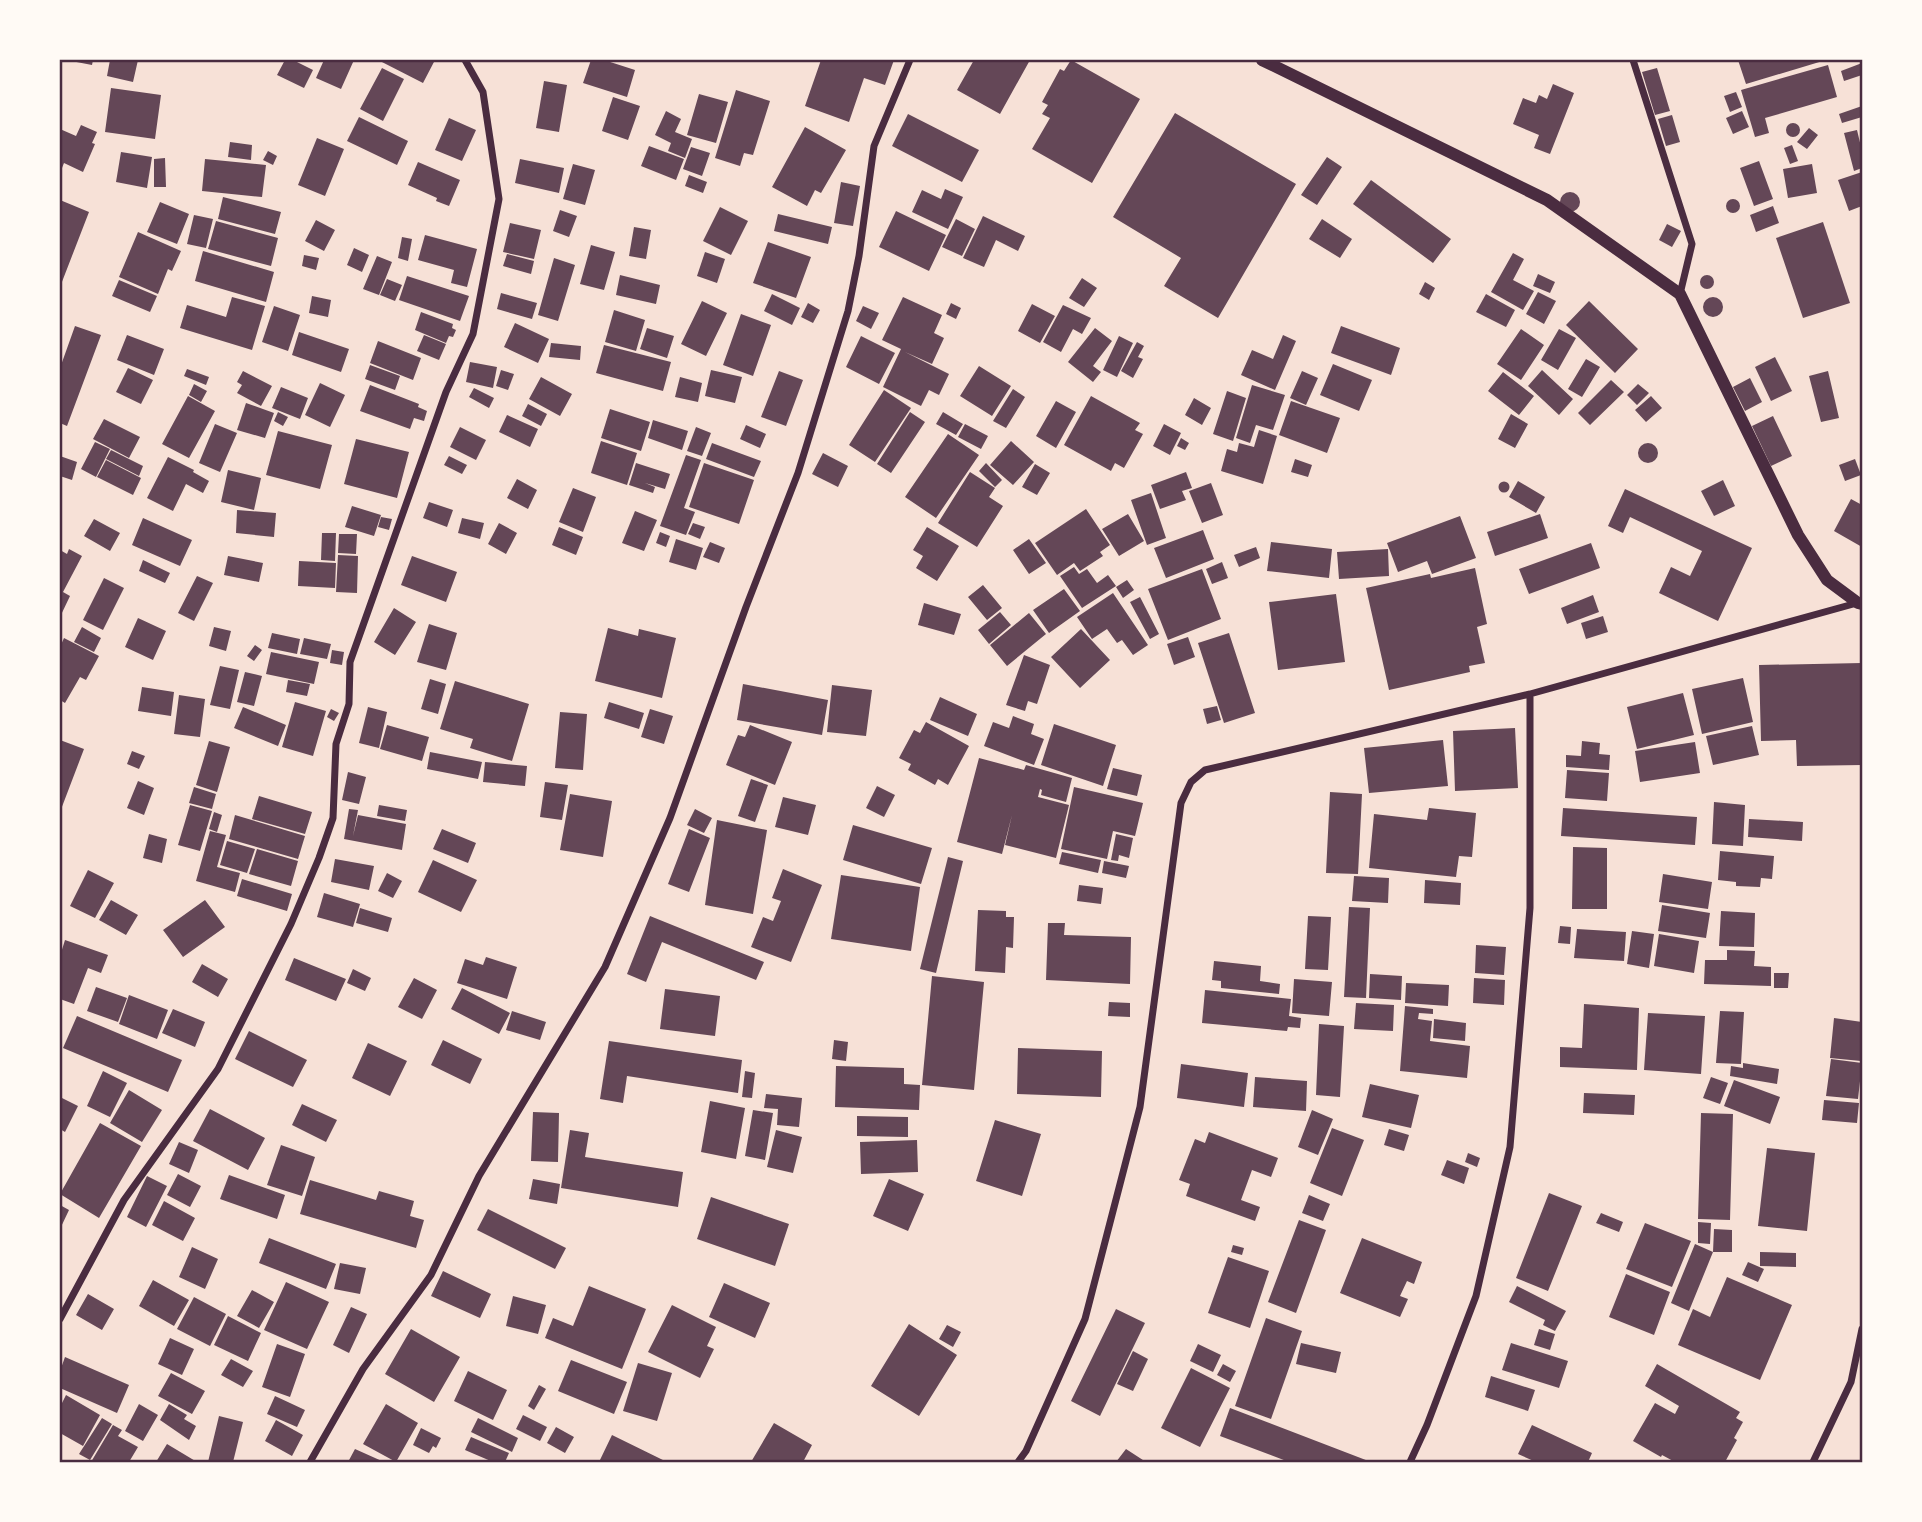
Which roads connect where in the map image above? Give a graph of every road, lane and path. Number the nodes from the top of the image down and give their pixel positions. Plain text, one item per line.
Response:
1 (465, 60) edge
2 (910, 60) edge
3 (1262, 60) edge
4 (1633, 60) edge
5 (1680, 294) junction
6 (1860, 604) edge
7 (1530, 694) junction
8 (60, 1319) edge
9 (1863, 1329) edge
10 (310, 1462) edge
11 (1018, 1462) edge
12 (1410, 1462) edge
13 (1813, 1462) edge

1 - 8 street
2 - 10 street
3 - 5 street
4 - 5 street
5 - 6 street
6 - 7 street
7 - 11 street
7 - 12 street
9 - 13 street

